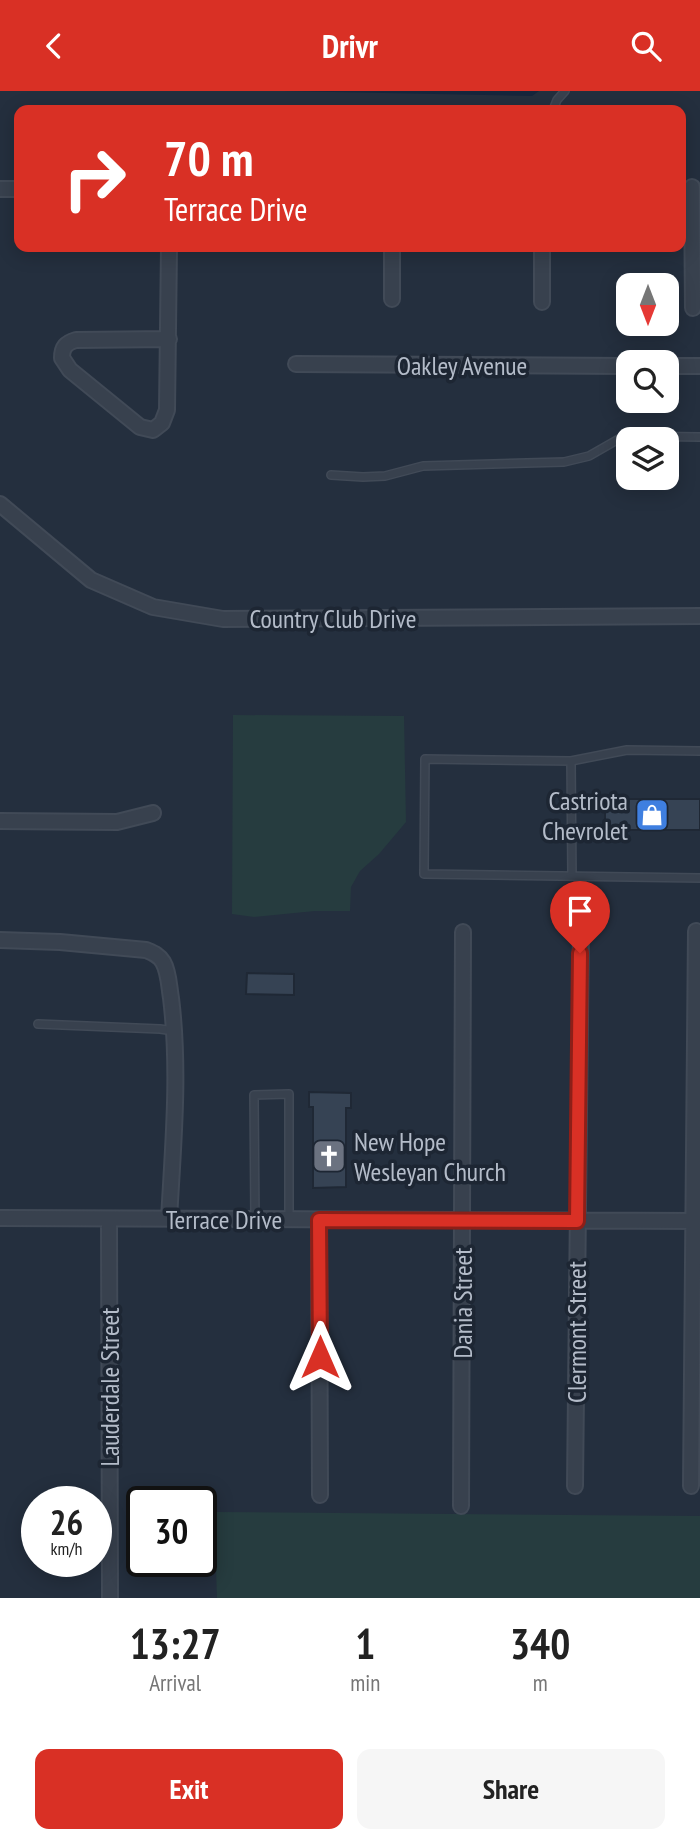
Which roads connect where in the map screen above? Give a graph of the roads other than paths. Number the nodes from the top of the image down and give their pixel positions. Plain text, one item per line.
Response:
1 (691, 187) edge
2 (169, 252) edge
3 (392, 252) edge
4 (542, 252) edge
5 (392, 299) dead end
6 (542, 302) dead end
7 (693, 308) dead end
8 (169, 339) junction
9 (296, 364) dead end
10 (616, 366) edge
11 (679, 366) edge
12 (700, 366) edge
13 (700, 437) edge
14 (331, 475) dead end
15 (0, 504) edge
16 (700, 616) edge
17 (700, 751) edge
18 (571, 761) junction
19 (153, 813) dead end
20 (0, 821) edge
21 (572, 876) junction
22 (700, 878) edge
23 (581, 926) dead end
24 (695, 931) dead end
25 (463, 932) dead end
26 (0, 940) edge
27 (38, 1024) dead end
28 (175, 1031) junction
29 (0, 1218) edge
30 (109, 1219) junction
31 (169, 1219) junction
32 (255, 1219) junction
33 (289, 1219) junction
34 (319, 1220) junction
35 (462, 1220) junction
36 (577, 1221) junction
37 (696, 1221) edge
38 (575, 1486) dead end
39 (691, 1486) dead end
40 (320, 1495) dead end
41 (461, 1506) dead end
42 (110, 1598) edge

1 - 7 street
2 - 8 street
3 - 5 street
4 - 6 street
8 - 8 street
9 - 10 street, Oakley Avenue
11 - 12 street
13 - 14 lane
15 - 16 street, Country Club Drive
17 - 18 lane
18 - 21 lane
18 - 21 lane
19 - 20 street
21 - 22 lane
23 - 36 street, Clermont Street
24 - 37 street
25 - 35 street, Dania Street
26 - 28 street
27 - 28 lane
28 - 31 street
29 - 30 street, Terrace Drive
30 - 31 street, Terrace Drive
30 - 42 street, Lauderdale Street
31 - 32 street, Terrace Drive
32 - 33 street, Terrace Drive
32 - 33 lane
33 - 34 street, Terrace Drive
34 - 35 street, Terrace Drive
34 - 40 street
35 - 36 street, Terrace Drive
35 - 41 street, Dania Street
36 - 37 street, Terrace Drive
36 - 38 street, Clermont Street
37 - 39 street

